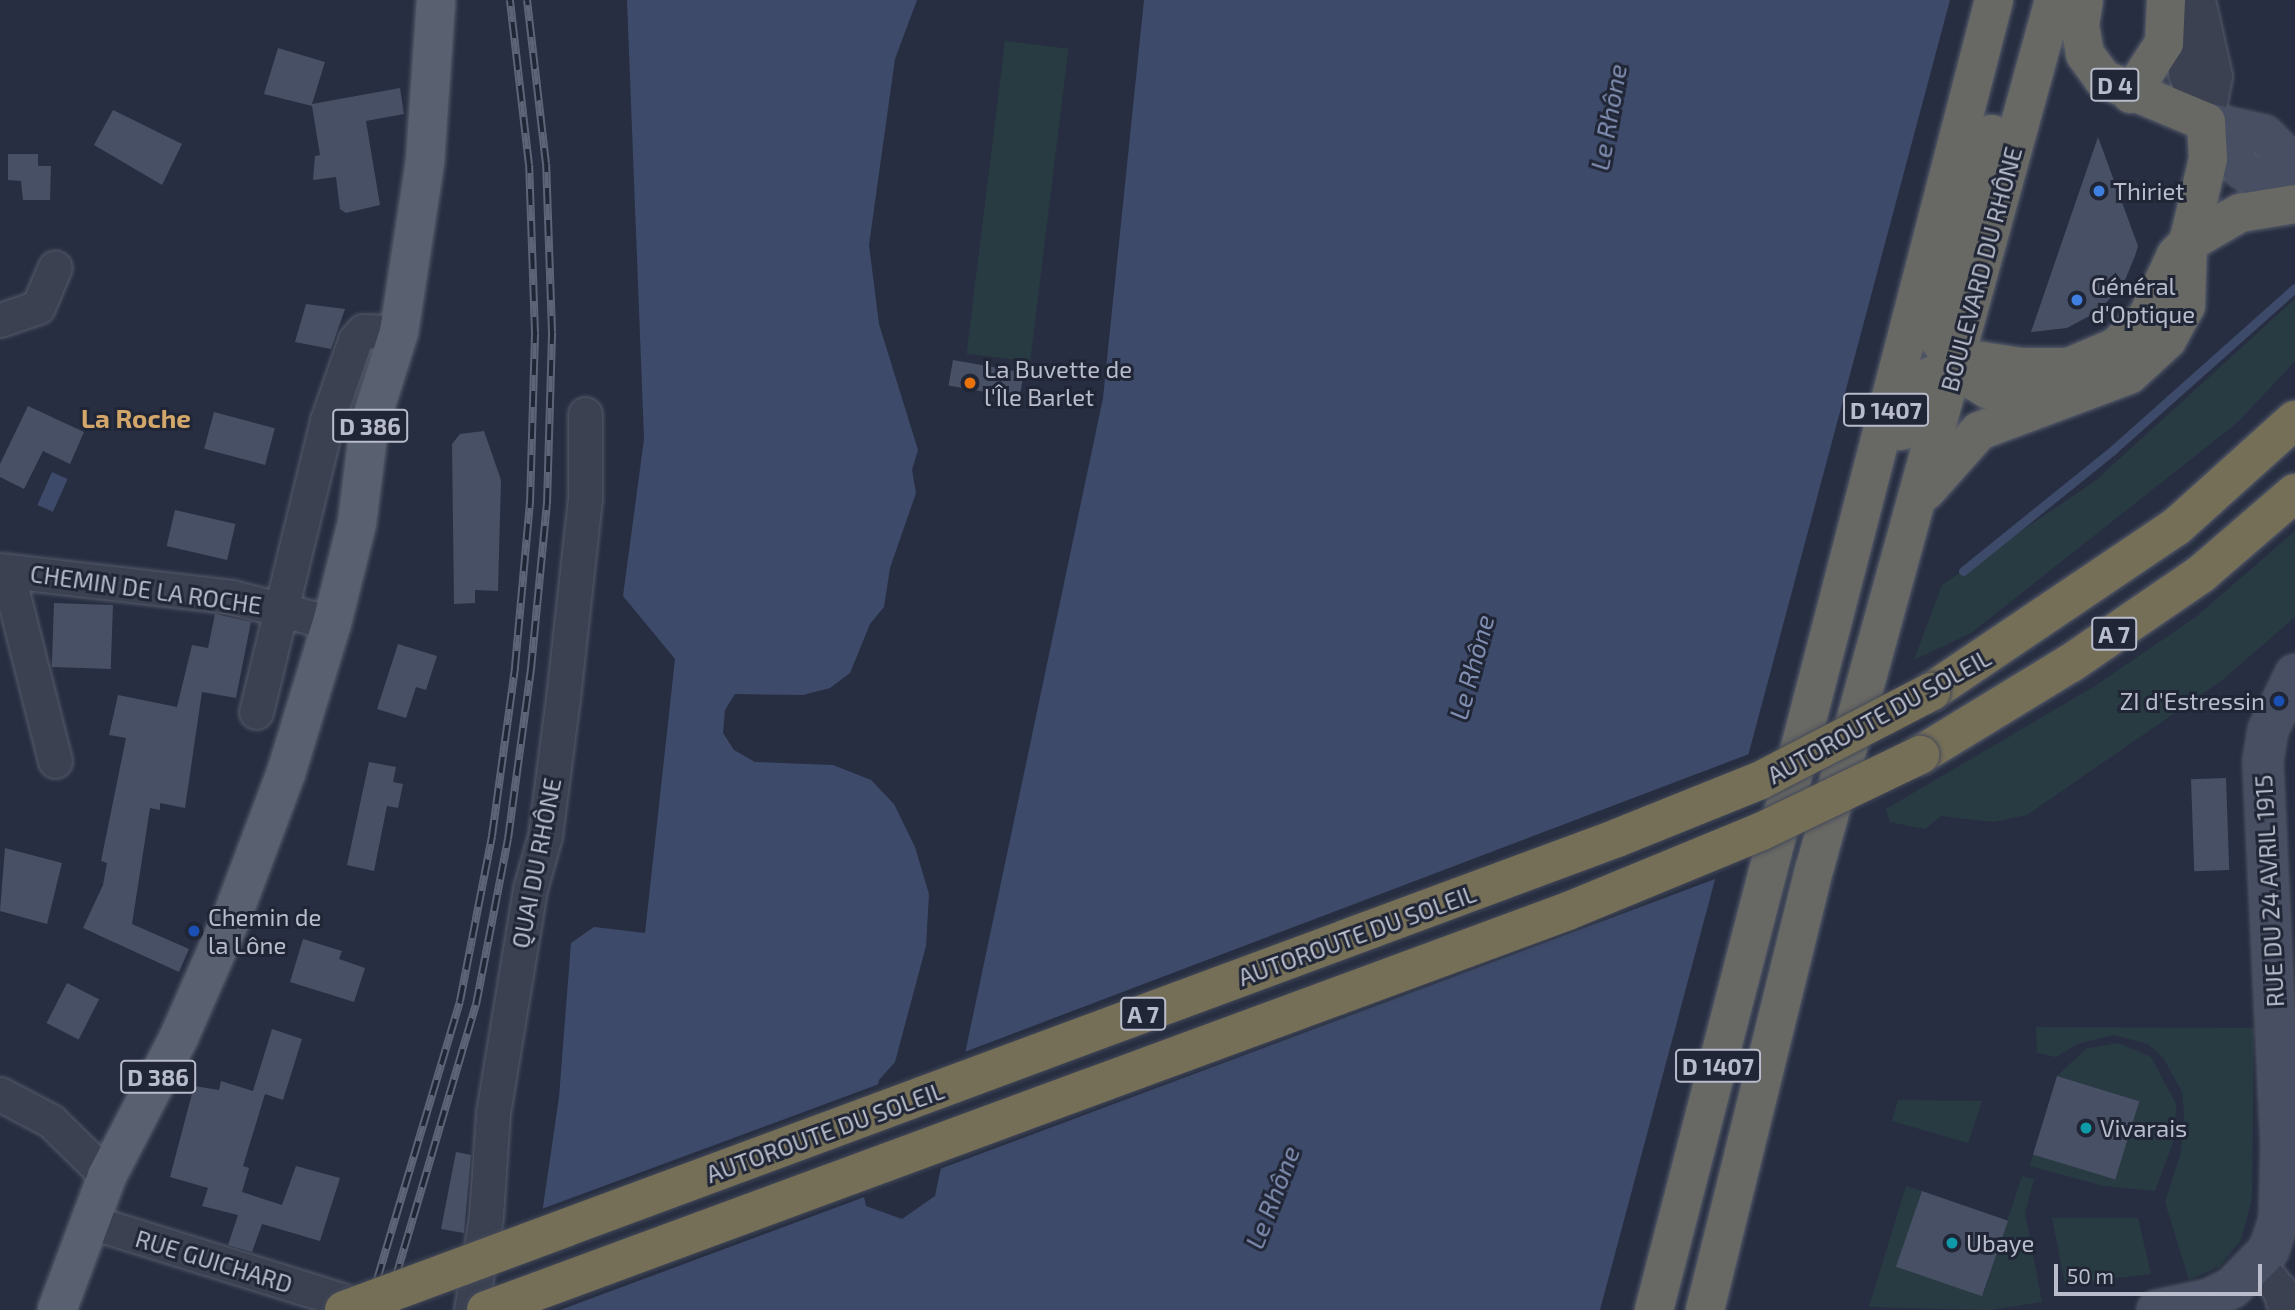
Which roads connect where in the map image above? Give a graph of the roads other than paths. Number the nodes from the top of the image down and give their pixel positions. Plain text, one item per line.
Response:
1 (436, 0) edge
2 (1994, 0) edge
3 (2027, 0) edge
4 (2054, 0) edge
5 (2084, 0) edge
6 (2166, 0) edge
7 (2180, 0) edge
8 (2198, 0) edge
9 (2132, 94) junction
10 (2206, 122) junction
11 (2295, 166) edge
12 (2295, 204) edge
13 (2188, 243) junction
14 (55, 267) dead end
15 (0, 320) edge
16 (399, 332) junction
17 (1957, 365) junction
18 (2052, 400) junction
19 (585, 414) dead end
20 (2295, 420) edge
21 (2295, 493) edge
22 (1919, 500) junction
23 (4, 570) edge
24 (280, 608) junction
25 (332, 623) junction
26 (2295, 674) edge
27 (256, 712) dead end
28 (55, 761) dead end
29 (1784, 822) junction
30 (2, 1097) edge
31 (107, 1176) junction
32 (88, 1221) junction
33 (2259, 1264) junction
34 (342, 1305) edge
35 (57, 1310) edge
36 (471, 1310) edge
37 (486, 1310) edge
38 (1654, 1310) edge
39 (1705, 1310) edge
40 (2157, 1310) edge
41 (2286, 1310) edge

1 - 16 main road, D 386
2 - 29 highway, D 1407
3 - 17 highway
4 - 17 highway, BOULEVARD DU RHÔNE / D 1407
5 - 9 highway, D 4
6 - 9 highway
7 - 10 street
8 - 10 street
9 - 10 highway, D 4
10 - 11 main road, D 4
10 - 12 main road
10 - 13 highway
12 - 13 highway
13 - 17 highway
13 - 18 highway
14 - 15 street
16 - 24 street
16 - 25 main road, D 386
17 - 18 highway
17 - 22 highway, BOULEVARD DU RHÔNE / D 1407
17 - 29 highway
18 - 22 highway
19 - 36 street, QUAI DU RHÔNE
20 - 34 highway, AUTOROUTE DU SOLEIL / A 7, bridge
21 - 37 highway, AUTOROUTE DU SOLEIL / A 7, bridge
22 - 39 highway, BOULEVARD DU RHÔNE / D 1407
23 - 24 street, CHEMIN DE LA ROCHE
23 - 28 street
24 - 25 street, CHEMIN DE LA ROCHE
24 - 27 street
25 - 31 main road, D 386
26 - 33 main road, RUE DU 24 AVRIL 1915
29 - 38 highway, D 1407
30 - 31 street
31 - 32 main road, D 386
32 - 34 street, RUE GUICHARD
32 - 35 main road, D 386
33 - 40 main road
33 - 41 street

